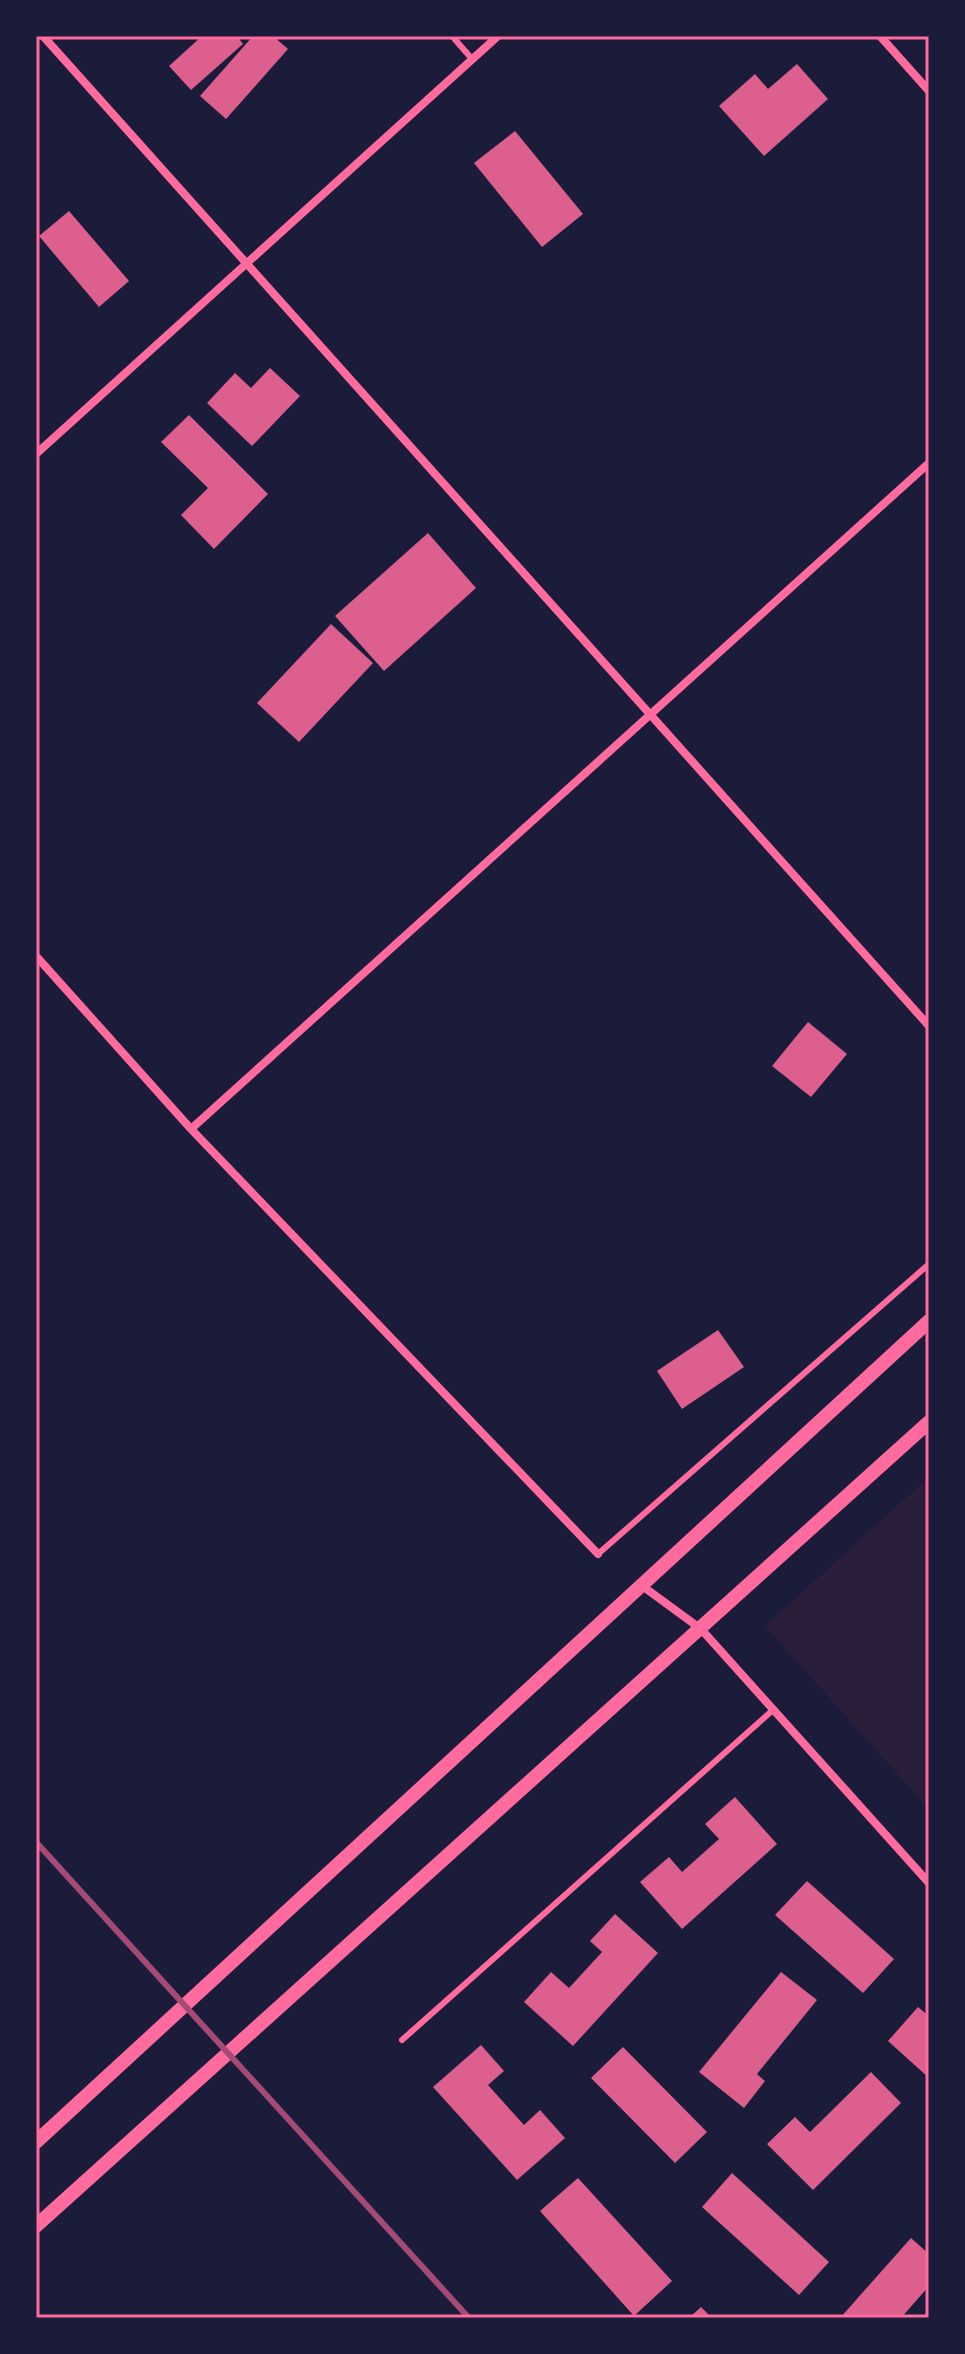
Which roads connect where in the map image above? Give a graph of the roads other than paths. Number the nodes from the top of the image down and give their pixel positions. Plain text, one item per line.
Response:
1 (43, 36) edge
2 (452, 36) edge
3 (498, 36) edge
4 (880, 36) edge
5 (472, 59) junction
6 (929, 91) edge
7 (245, 264) junction
8 (36, 454) edge
9 (929, 463) edge
10 (650, 714) junction
11 (36, 956) edge
12 (929, 1026) edge
13 (191, 1129) junction
14 (929, 1264) edge
15 (929, 1321) edge
16 (929, 1422) edge
17 (598, 1554) joint
18 (641, 1585) junction
19 (701, 1629) junction
20 (774, 1709) junction
21 (929, 1883) edge
22 (402, 2040) dead end
23 (36, 2142) edge
24 (36, 2226) edge

1 - 7 street
2 - 5 lane
3 - 5 street
4 - 6 street
5 - 7 street
7 - 8 street
7 - 10 street
9 - 10 street
10 - 12 street
10 - 13 street
11 - 13 street
13 - 17 street
14 - 17 lane
15 - 18 street
16 - 19 street
18 - 19 street
18 - 23 street
19 - 20 street
19 - 24 street
20 - 21 street
20 - 22 lane

